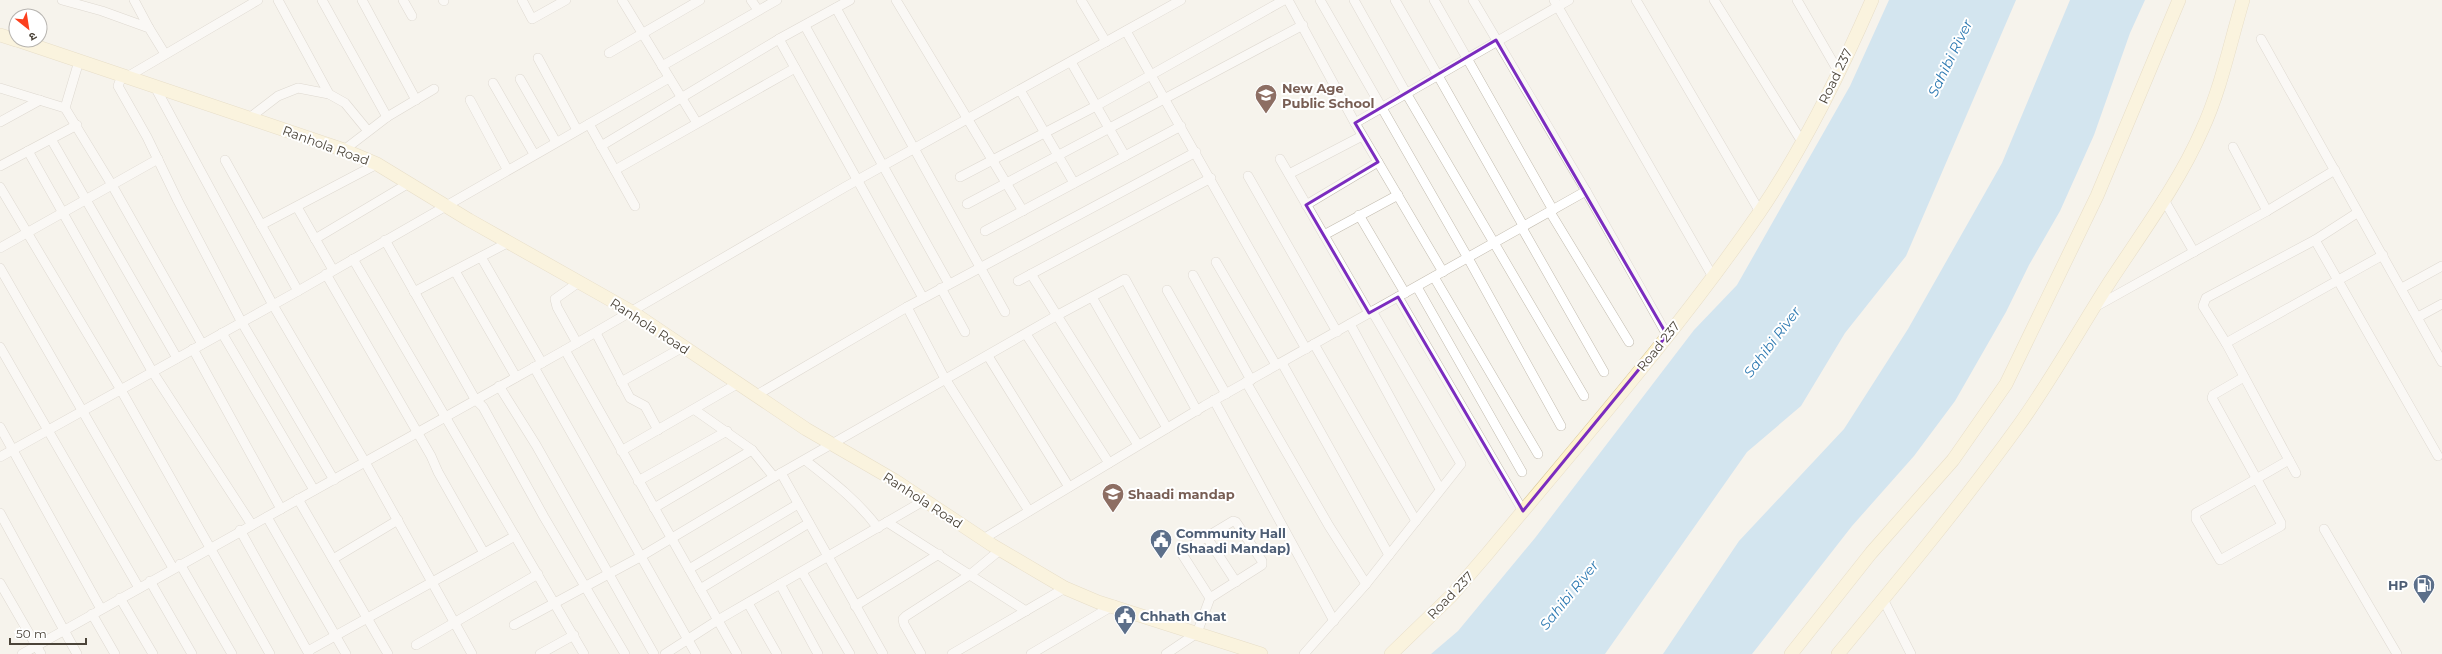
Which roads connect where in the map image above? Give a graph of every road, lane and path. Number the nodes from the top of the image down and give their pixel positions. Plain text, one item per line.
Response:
1 (62, 0) edge
2 (96, 0) edge
3 (134, 0) edge
4 (258, 0) edge
5 (278, 0) edge
6 (322, 0) edge
7 (362, 0) edge
8 (403, 0) edge
9 (522, 0) edge
10 (622, 0) edge
11 (700, 0) edge
12 (751, 0) edge
13 (777, 0) edge
14 (850, 0) edge
15 (896, 0) edge
16 (1081, 0) edge
17 (1181, 0) edge
18 (1284, 0) edge
19 (1288, 0) edge
20 (1320, 0) edge
21 (1354, 0) edge
22 (1395, 0) edge
23 (1434, 0) edge
24 (1473, 0) edge
25 (1570, 0) edge
26 (1636, 0) edge
27 (1714, 0) edge
28 (1872, 0) edge
29 (2179, 0) edge
30 (2243, 0) edge
31 (560, 2) edge
32 (1799, 2) edge
33 (1556, 3) edge
34 (836, 8) junction
35 (758, 10) junction
36 (102, 11) junction
37 (412, 16) dead end
38 (1303, 25) junction
39 (805, 26) junction
40 (149, 28) junction
41 (1126, 30) junction
42 (642, 34) junction
43 (2262, 39) dead end
44 (779, 40) junction
45 (1496, 40) junction
46 (1106, 42) junction
47 (40, 48) edge
48 (610, 53) dead end
49 (165, 54) junction
50 (1467, 57) junction
51 (538, 58) dead end
52 (79, 61) junction
53 (1072, 62) junction
54 (662, 66) junction
55 (795, 68) junction
56 (1838, 71) junction
57 (1438, 74) junction
58 (1151, 75) junction
59 (125, 77) junction
60 (520, 78) dead end
61 (669, 78) junction
62 (493, 83) dead end
63 (154, 85) junction
64 (0, 88) edge
65 (434, 89) dead end
66 (1020, 90) junction
67 (1406, 93) junction
68 (329, 94) junction
69 (1165, 98) junction
70 (682, 99) junction
71 (40, 100) junction
72 (416, 100) junction
73 (470, 100) dead end
74 (1096, 106) junction
75 (64, 108) junction
76 (1381, 108) junction
77 (387, 117) junction
78 (248, 119) junction
79 (967, 119) junction
80 (0, 122) edge
81 (1355, 123) junction
82 (589, 124) junction
83 (697, 124) junction
84 (77, 125) junction
85 (1181, 126) junction
86 (1109, 128) junction
87 (577, 130) junction
88 (368, 131) junction
89 (1045, 133) junction
90 (1362, 136) junction
91 (52, 139) junction
92 (556, 142) junction
93 (1802, 142) junction
94 (601, 146) junction
95 (2232, 148) dead end
96 (913, 149) junction
97 (344, 150) junction
98 (28, 151) junction
99 (1196, 152) junction
100 (534, 154) junction
101 (1058, 156) junction
102 (1124, 156) junction
103 (158, 159) junction
104 (1280, 159) dead end
105 (225, 160) dead end
106 (992, 160) junction
107 (1378, 162) junction
108 (377, 164) junction
109 (0, 166) edge
110 (883, 166) junction
111 (507, 169) junction
112 (615, 170) junction
113 (2335, 170) junction
114 (1289, 174) junction
115 (1248, 176) dead end
116 (960, 177) dead end
117 (1211, 178) junction
118 (857, 180) junction
119 (409, 183) junction
120 (1074, 183) junction
121 (1006, 184) junction
122 (112, 185) junction
123 (0, 187) edge
124 (1586, 191) junction
125 (1398, 195) junction
126 (2163, 198) junction
127 (87, 199) junction
128 (967, 204) dead end
129 (445, 205) junction
130 (1306, 205) junction
131 (635, 206) dead end
132 (297, 207) junction
133 (1023, 211) junction
134 (1551, 211) junction
135 (2267, 211) junction
136 (62, 212) junction
137 (1760, 212) junction
138 (2357, 213) junction
139 (1359, 214) junction
140 (261, 226) junction
141 (1523, 227) junction
142 (985, 231) dead end
143 (28, 232) junction
144 (1324, 235) junction
145 (315, 239) junction
146 (385, 240) junction
147 (2315, 240) junction
148 (509, 242) junction
149 (1494, 244) junction
150 (0, 248) edge
151 (2194, 252) junction
152 (2383, 255) junction
153 (481, 257) junction
154 (1468, 258) junction
155 (353, 259) junction
156 (1216, 262) dead end
157 (2442, 266) edge
158 (0, 268) edge
159 (979, 268) junction
160 (455, 271) junction
161 (329, 272) junction
162 (1443, 272) junction
163 (1031, 274) junction
164 (1192, 275) dead end
165 (1434, 277) junction
166 (1713, 277) junction
167 (2338, 279) junction
168 (1018, 281) dead end
169 (579, 282) junction
170 (945, 286) junction
171 (1417, 287) junction
172 (2402, 288) junction
173 (1167, 290) dead end
174 (298, 291) junction
175 (414, 292) junction
176 (1401, 295) junction
177 (1092, 297) junction
178 (923, 298) junction
179 (2442, 304) edge
180 (273, 305) junction
181 (907, 307) junction
182 (2093, 308) junction
183 (632, 312) junction
184 (1005, 312) dead end
185 (1371, 312) junction
186 (1056, 316) junction
187 (2418, 317) junction
188 (242, 321) junction
189 (1350, 324) junction
190 (966, 332) dead end
191 (1337, 332) junction
192 (222, 333) junction
193 (596, 333) junction
194 (1026, 334) junction
195 (1666, 335) junction
196 (1629, 342) dead end
197 (577, 343) junction
198 (2226, 343) junction
199 (202, 344) junction
200 (1310, 346) junction
201 (0, 347) edge
202 (683, 347) junction
203 (193, 349) junction
204 (565, 350) junction
205 (2440, 351) edge
206 (988, 356) junction
207 (177, 358) junction
208 (2442, 362) edge
209 (1279, 364) junction
210 (538, 365) junction
211 (152, 371) junction
212 (1604, 372) dead end
213 (516, 377) junction
214 (2244, 377) junction
215 (946, 379) junction
216 (1249, 381) junction
217 (621, 382) junction
218 (737, 384) junction
219 (499, 386) junction
220 (121, 390) junction
221 (1226, 394) junction
222 (755, 396) junction
223 (1584, 396) dead end
224 (475, 399) junction
225 (1214, 400) junction
226 (695, 410) junction
227 (1197, 411) junction
228 (82, 412) junction
229 (446, 415) junction
230 (1561, 426) dead end
231 (0, 427) edge
232 (1167, 428) junction
233 (658, 430) junction
234 (47, 431) junction
235 (727, 431) junction
236 (417, 432) junction
237 (832, 444) junction
238 (1138, 445) junction
239 (12, 450) junction
240 (752, 450) junction
241 (621, 451) junction
242 (1538, 454) dead end
243 (0, 456) edge
244 (2441, 458) edge
245 (805, 460) junction
246 (2289, 460) junction
247 (365, 462) junction
248 (1109, 463) junction
249 (1522, 472) dead end
250 (2296, 473) dead end
251 (778, 475) junction
252 (2255, 479) junction
253 (334, 480) junction
254 (638, 481) junction
255 (1069, 487) junction
256 (1440, 489) junction
257 (314, 490) junction
258 (298, 499) junction
259 (925, 500) junction
260 (798, 504) junction
261 (654, 508) junction
262 (281, 509) junction
263 (1029, 511) junction
264 (1523, 511) junction
265 (0, 513) edge
266 (267, 517) junction
267 (398, 520) junction
268 (1416, 521) junction
269 (887, 522) junction
270 (809, 523) junction
271 (252, 524) junction
272 (878, 528) junction
273 (2324, 529) dead end
274 (240, 530) junction
275 (515, 536) junction
276 (1206, 536) junction
277 (671, 539) junction
278 (983, 539) junction
279 (209, 548) junction
280 (1000, 550) junction
281 (484, 553) junction
282 (939, 554) junction
283 (1389, 555) junction
284 (640, 557) junction
285 (828, 557) junction
286 (332, 559) junction
287 (176, 566) junction
288 (689, 570) junction
289 (802, 572) junction
290 (538, 574) junction
291 (971, 574) junction
292 (608, 575) junction
293 (150, 581) junction
294 (432, 582) junction
295 (1236, 582) junction
296 (0, 583) edge
297 (780, 584) junction
298 (1366, 584) junction
299 (586, 585) junction
300 (138, 588) junction
301 (1065, 588) junction
302 (700, 589) junction
303 (120, 598) junction
304 (1210, 598) junction
305 (1883, 599) junction
306 (555, 602) junction
307 (748, 603) junction
308 (1114, 605) junction
309 (855, 606) junction
310 (102, 609) junction
311 (1026, 611) junction
312 (92, 614) junction
313 (367, 618) junction
314 (718, 620) junction
315 (1334, 621) junction
316 (454, 622) junction
317 (514, 625) dead end
318 (64, 630) junction
319 (1197, 632) junction
320 (574, 635) junction
321 (335, 636) junction
322 (688, 639) junction
323 (416, 645) dead end
324 (38, 650) edge
325 (308, 653) edge
326 (543, 653) edge
327 (22, 654) edge
328 (77, 654) edge
329 (115, 654) edge
330 (153, 654) edge
331 (192, 654) edge
332 (232, 654) edge
333 (270, 654) edge
334 (346, 654) edge
335 (388, 654) edge
336 (471, 654) edge
337 (584, 654) edge
338 (625, 654) edge
339 (654, 654) edge
340 (665, 654) edge
341 (696, 654) edge
342 (737, 654) edge
343 (778, 654) edge
344 (818, 654) edge
345 (850, 654) edge
346 (883, 654) edge
347 (921, 654) edge
348 (952, 654) edge
349 (1031, 654) edge
350 (1166, 654) edge
351 (1261, 654) edge
352 (1304, 654) edge
353 (1391, 654) edge
354 (1791, 654) edge
355 (1838, 654) edge
356 (1911, 654) edge
357 (2397, 654) edge

1 - 36 street
2 - 36 street
3 - 40 street
4 - 49 street
5 - 68 street
6 - 77 street
7 - 72 street
8 - 37 street
9 - 31 street
10 - 42 street
11 - 42 street
12 - 35 street
13 - 35 street
14 - 34 street
15 - 79 street
16 - 46 street
17 - 41 street
18 - 58 street
19 - 38 street
20 - 76 street
21 - 67 street
22 - 57 street
23 - 50 street
24 - 45 street
25 - 33 street
26 - 137 street
27 - 93 street
28 - 56 street, Road 237
29 - 354 street
30 - 126 street
32 - 56 street
33 - 45 street
33 - 166 street
34 - 39 street
34 - 96 street
35 - 54 street
36 - 40 street
38 - 69 street
38 - 81 street
39 - 44 street
39 - 110 street
40 - 49 street
41 - 46 street
41 - 58 street
42 - 48 street
42 - 54 street
43 - 113 street
44 - 55 street
44 - 70 street
45 - 50 street
45 - 124 street
46 - 53 street
47 - 52 street, Ranhola Road
49 - 59 street
50 - 57 street
50 - 134 street
51 - 87 street
52 - 59 street, Ranhola Road
52 - 75 street
53 - 66 street
53 - 74 street
54 - 61 street
55 - 83 street
55 - 118 street
56 - 93 street, Road 237
57 - 67 street
57 - 141 street
58 - 69 street
58 - 74 street
59 - 63 street, Ranhola Road
59 - 103 street
60 - 92 street
61 - 70 street
61 - 82 street
62 - 100 street
63 - 78 street, Ranhola Road
63 - 180 street
64 - 71 street
65 - 72 street
66 - 79 street
66 - 89 street
67 - 76 street
67 - 149 street
68 - 78 street
68 - 88 street
69 - 85 street
69 - 86 street
70 - 83 street
70 - 94 street
71 - 75 street
71 - 80 street
72 - 77 street
73 - 111 street
74 - 86 street
74 - 89 street
75 - 84 street
76 - 81 street
76 - 154 street
77 - 88 street
78 - 97 street, Ranhola Road
79 - 96 street
79 - 106 street
81 - 90 street
82 - 87 street
82 - 94 street
83 - 112 street
84 - 91 street
84 - 122 street
85 - 99 street
85 - 102 street
86 - 101 street
86 - 102 street
87 - 92 street
88 - 97 street
89 - 101 street
89 - 106 street
90 - 107 street
90 - 114 street
91 - 98 street
91 - 127 street
92 - 100 street
93 - 137 street, Road 237
94 - 112 street
95 - 135 street
96 - 110 street
96 - 159 street
97 - 108 street, Ranhola Road
98 - 109 street
98 - 136 street
99 - 117 street
99 - 159 street
100 - 111 street
101 - 120 street
101 - 121 street
102 - 120 street
103 - 122 street
103 - 188 street
104 - 114 street
105 - 140 street
106 - 116 street
106 - 121 street
107 - 125 street
107 - 130 street
108 - 119 street, Ranhola Road
108 - 132 street
110 - 118 street
110 - 170 street
111 - 129 street
112 - 131 street
113 - 135 street
113 - 138 street
114 - 130 street
115 - 191 street
117 - 163 street
117 - 200 street
118 - 178 street
118 - 183 street
119 - 129 street, Ranhola Road
119 - 145 street
120 - 133 street
121 - 128 street
121 - 133 street
122 - 127 street
122 - 199 street
123 - 143 street
124 - 134 street
124 - 195 street
125 - 139 street
125 - 162 street
126 - 151 street
126 - 182 street
127 - 136 street
127 - 207 street
129 - 146 street
129 - 148 street, Ranhola Road
130 - 144 street
132 - 140 street
132 - 145 street
133 - 142 street
134 - 141 street
134 - 196 street
135 - 151 street
136 - 143 street
136 - 211 street
137 - 166 street, Road 237
138 - 147 street
138 - 152 street
139 - 144 street
139 - 176 street
140 - 174 street
141 - 149 street
141 - 212 street
143 - 150 street
143 - 220 street
144 - 185 street
145 - 161 street
146 - 155 street
146 - 175 street
147 - 167 street
147 - 198 street
148 - 153 street
148 - 169 street, Ranhola Road
149 - 154 street
149 - 223 street
151 - 182 street
152 - 167 street
152 - 172 street
153 - 160 street
153 - 210 street
154 - 162 street
154 - 230 street
155 - 161 street
155 - 229 street
156 - 209 street
157 - 172 street
158 - 228 street
159 - 170 street
159 - 184 street
160 - 175 street
160 - 213 street
161 - 174 street
161 - 236 street
162 - 165 street
163 - 168 street
163 - 186 street
164 - 216 street
165 - 171 street
165 - 242 street
166 - 195 street, Road 237
167 - 198 street
167 - 244 street
169 - 183 street, Ranhola Road
169 - 197 street
170 - 178 street
170 - 190 street
171 - 176 street
171 - 249 street
172 - 187 street
173 - 221 street
174 - 180 street
175 - 224 street
176 - 185 street
176 - 264 street
177 - 186 street
177 - 227 street
177 - 232 street
178 - 181 street
179 - 187 street
180 - 188 street
180 - 247 street
181 - 215 street
181 - 222 street
182 - 305 street
183 - 193 street
183 - 202 street, Ranhola Road
185 - 189 street
185 - 256 street
186 - 194 street
186 - 238 street
187 - 205 street
188 - 192 street
188 - 253 street
189 - 191 street
189 - 256 street
191 - 200 street
192 - 199 street
192 - 257 street
193 - 197 street
193 - 217 street
194 - 206 street
194 - 248 street
195 - 264 street, Road 237
197 - 204 street
198 - 214 street
199 - 203 street
200 - 209 street
200 - 268 street
201 - 234 street
202 - 217 street
202 - 218 street, Ranhola Road
203 - 207 street
203 - 262 street
204 - 210 street
204 - 241 street
205 - 208 street
206 - 215 street
206 - 255 street
207 - 211 street
209 - 216 street
209 - 283 street
210 - 213 street
210 - 284 street
211 - 220 street
211 - 271 street
213 - 219 street
214 - 246 street
214 - 252 street
215 - 237 street
215 - 263 street
216 - 221 street
216 - 298 street
217 - 233 street
218 - 222 street, Ranhola Road
218 - 226 street
219 - 224 street
219 - 292 street
220 - 228 street
220 - 279 street
221 - 225 street
222 - 237 street, Ranhola Road
224 - 229 street
224 - 299 street
225 - 227 street
225 - 315 street
226 - 233 street
226 - 235 street
227 - 232 street
228 - 234 street
228 - 287 street
229 - 236 street
229 - 275 street
231 - 239 street
232 - 238 street
233 - 241 street
234 - 239 street
234 - 300 street
235 - 240 street
235 - 254 street
236 - 247 street
236 - 281 street
237 - 245 street
237 - 259 street, Ranhola Road
238 - 248 street
239 - 243 street
239 - 310 street
240 - 251 street
240 - 261 street
241 - 254 street
245 - 251 street
245 - 272 street
246 - 250 street
246 - 252 street
247 - 253 street
247 - 267 street
248 - 255 street
251 - 260 street
251 - 277 street
252 - 252 street
253 - 257 street
254 - 261 street
255 - 263 street
256 - 268 street
257 - 258 street
258 - 262 street
258 - 286 street
259 - 269 street
259 - 278 street, Ranhola Road
260 - 270 street
260 - 288 street
261 - 277 street
262 - 266 street
263 - 278 street
264 - 353 street, Road 237
265 - 318 street
266 - 271 street
266 - 321 street
267 - 286 street
267 - 294 street
268 - 283 street
269 - 272 street
269 - 282 street
270 - 285 street
270 - 302 street
271 - 274 street
272 - 285 street
273 - 357 street
274 - 279 street
274 - 325 street
275 - 281 street
275 - 290 street
276 - 295 street
276 - 295 street
276 - 304 street
277 - 284 street
277 - 288 street
278 - 280 street, Ranhola Road
279 - 287 street
279 - 333 street
280 - 291 street
280 - 301 street, Ranhola Road
281 - 294 street
282 - 291 street
282 - 309 street
283 - 298 street
284 - 292 street
284 - 322 street
285 - 289 street
285 - 309 street
286 - 313 street
287 - 293 street
287 - 332 street
288 - 302 street
289 - 297 street
289 - 345 street
290 - 306 street
290 - 316 street
291 - 311 street
291 - 347 street
292 - 299 street
292 - 339 street
293 - 300 street
293 - 331 street
294 - 313 street
294 - 316 street
295 - 304 street
296 - 324 street
297 - 307 street
297 - 344 street
298 - 315 street
299 - 306 street
299 - 338 street
300 - 303 street
301 - 308 street, Ranhola Road
301 - 311 street
302 - 314 street
303 - 310 street
303 - 330 street
304 - 319 street
305 - 355 street
305 - 356 street
306 - 317 street
306 - 320 street
307 - 314 street
307 - 343 street
308 - 319 street, Ranhola Road
308 - 349 street
309 - 346 street
310 - 312 street
311 - 348 street
312 - 318 street
312 - 329 street
313 - 321 street
313 - 335 street
314 - 322 street
314 - 342 street
315 - 352 street
316 - 323 street
316 - 336 street
318 - 324 street
318 - 328 street
319 - 350 street
319 - 351 street, Ranhola Road
320 - 326 street
320 - 337 street
321 - 325 street
321 - 334 street
322 - 340 street
322 - 341 street
324 - 327 street

